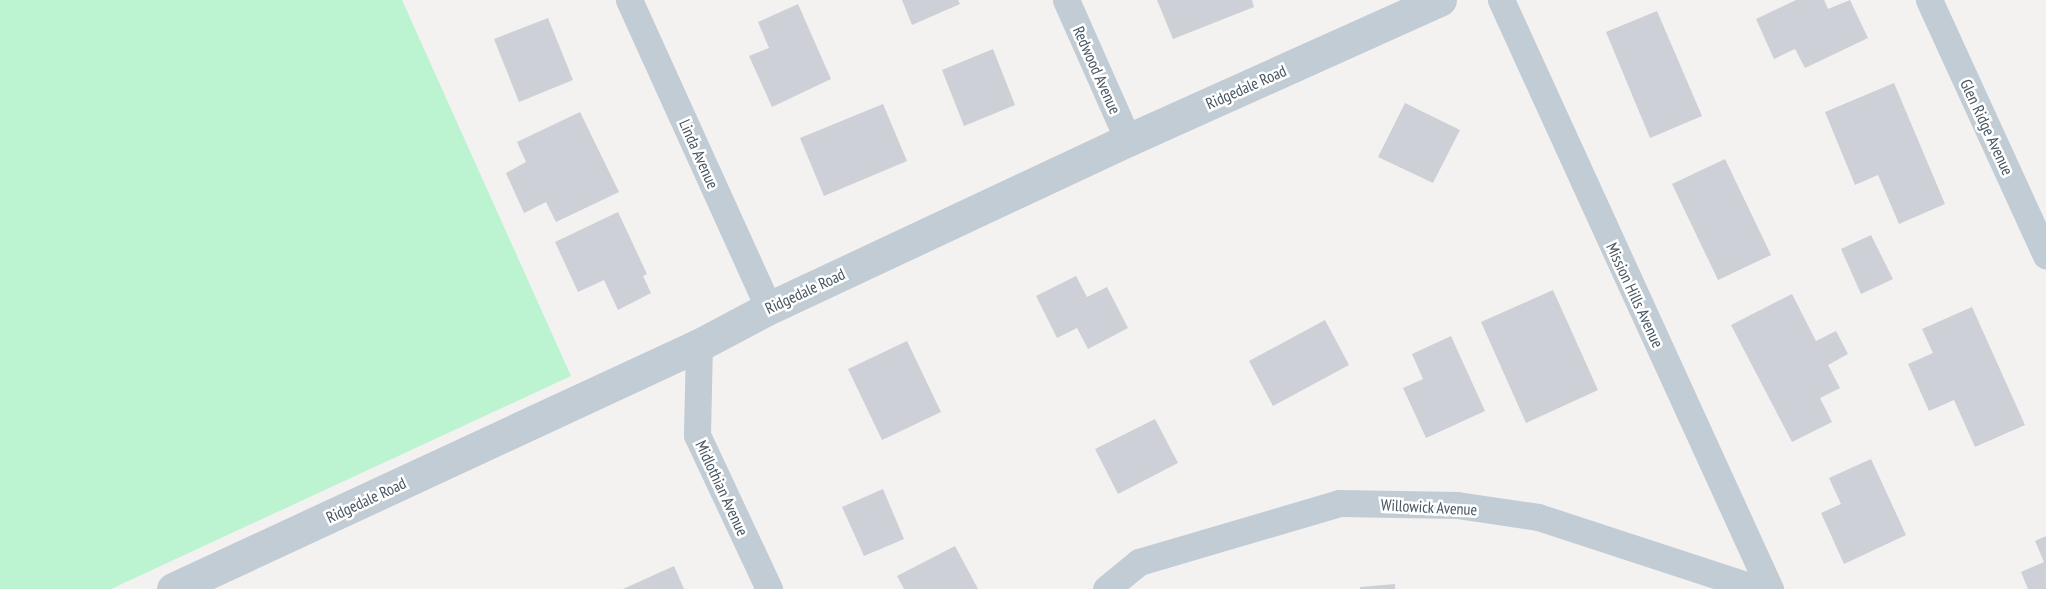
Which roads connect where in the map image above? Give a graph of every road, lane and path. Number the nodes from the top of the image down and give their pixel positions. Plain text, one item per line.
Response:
1 (629, 0) edge
2 (1066, 0) edge
3 (1440, 0) edge
4 (1501, 0) edge
5 (1929, 0) edge
6 (1128, 140) junction
7 (2046, 255) edge
8 (769, 308) junction
9 (699, 345) junction
10 (173, 589) edge
11 (769, 589) edge
12 (1106, 589) edge
13 (1758, 589) edge
14 (1770, 589) edge

1 - 8 street, Linda Avenue
2 - 6 street, Redwood Avenue
3 - 6 street, Ridgedale Road
4 - 14 street, Mission Hills Avenue
5 - 7 street, Glen Ridge Avenue
6 - 8 street, Ridgedale Road
8 - 9 street, Ridgedale Road
9 - 10 street, Ridgedale Road
9 - 11 street, Midlothian Avenue
12 - 13 street, Willowick Avenue

